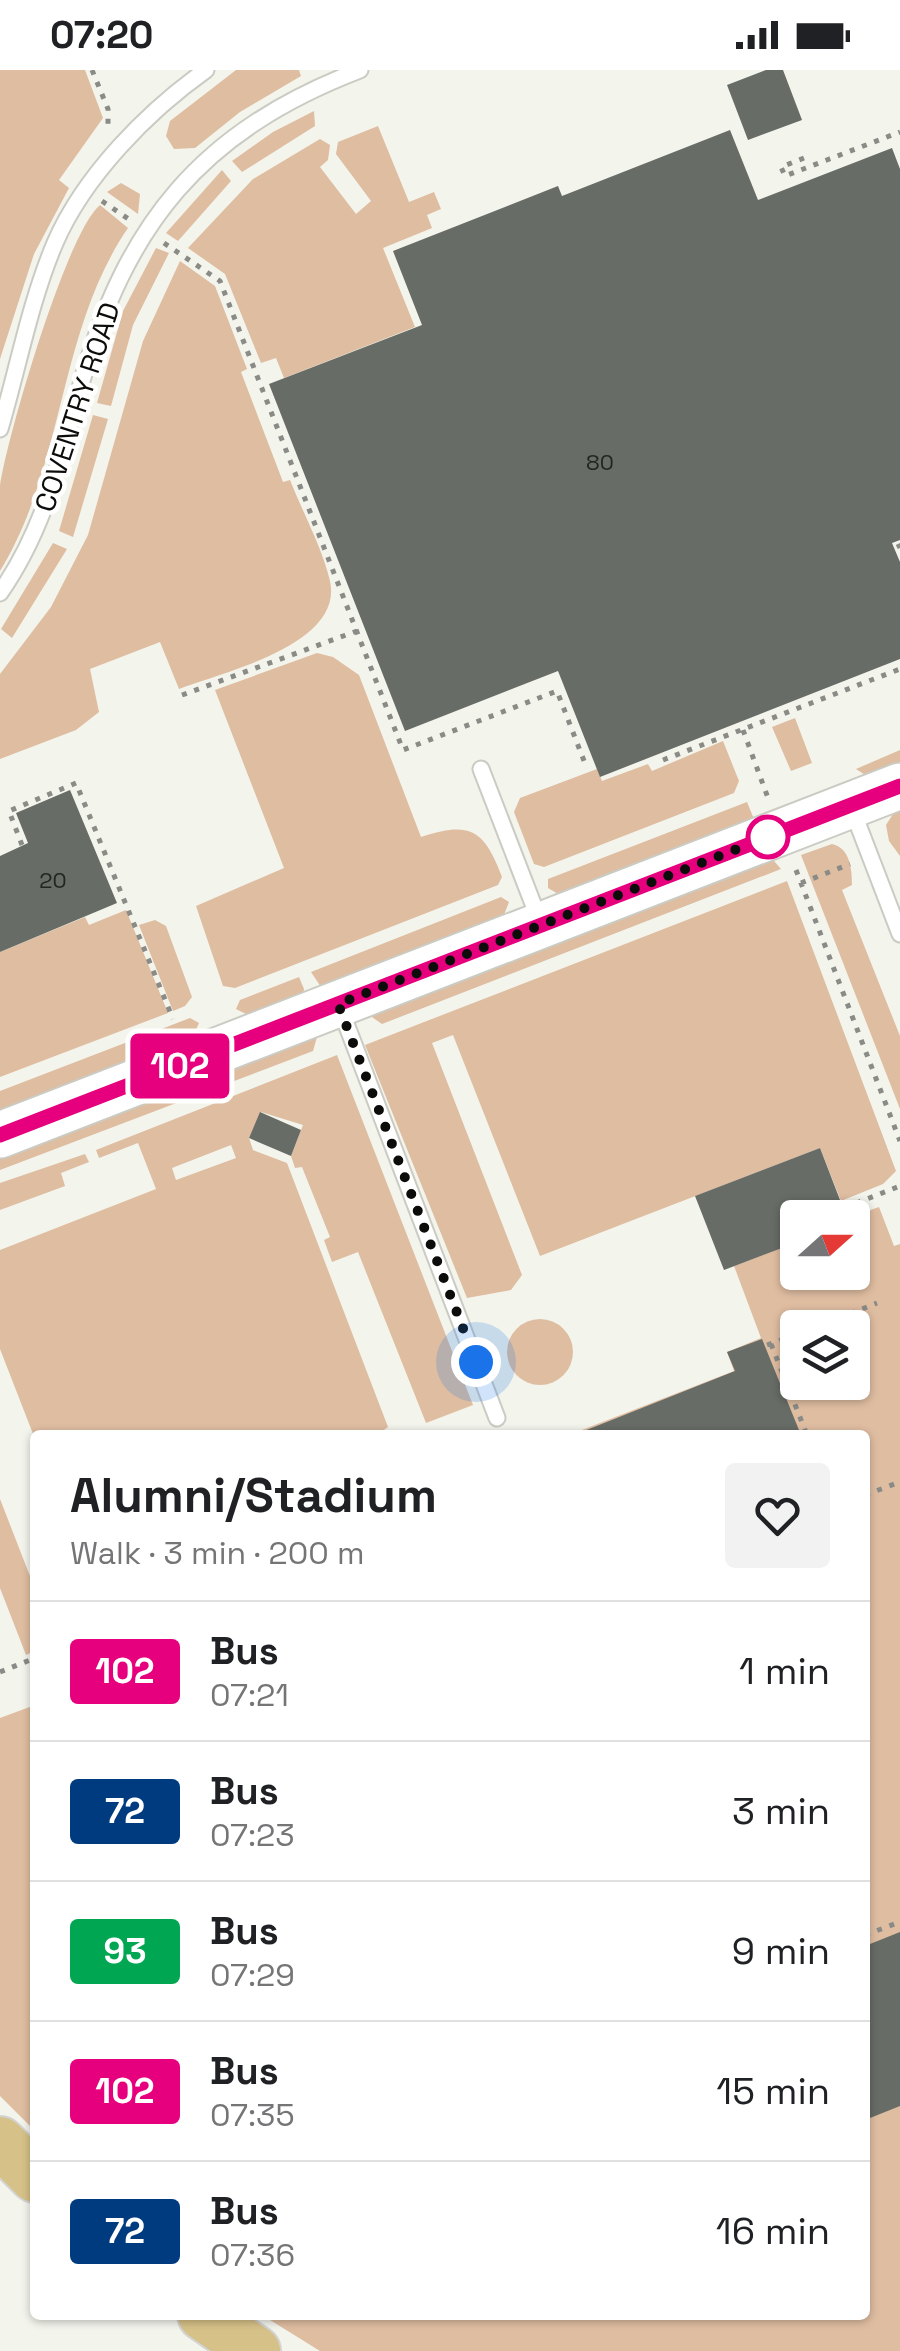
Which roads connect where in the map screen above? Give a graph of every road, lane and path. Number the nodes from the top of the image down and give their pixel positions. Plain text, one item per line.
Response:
1 (92, 70) edge
2 (206, 70) edge
3 (360, 70) edge
4 (340, 74) edge
5 (107, 128) dead end
6 (900, 132) edge
7 (804, 158) dead end
8 (203, 269) dead end
9 (0, 428) edge
10 (0, 594) edge
11 (357, 631) junction
12 (900, 670) edge
13 (182, 695) dead end
14 (742, 730) junction
15 (662, 760) dead end
16 (586, 766) dead end
17 (481, 769) dead end
18 (900, 786) edge
19 (850, 805) junction
20 (22, 845) dead end
21 (788, 851) junction
22 (855, 862) dead end
23 (801, 883) junction
24 (892, 890) edge
25 (542, 926) junction
26 (900, 934) edge
27 (338, 1004) junction
28 (173, 1019) dead end
29 (0, 1135) edge
30 (900, 1140) edge
31 (900, 1186) edge
32 (864, 1200) edge
33 (878, 1303) dead end
34 (860, 1310) edge
35 (780, 1340) edge
36 (780, 1370) edge
37 (793, 1400) edge
38 (497, 1418) dead end
39 (806, 1430) edge
40 (900, 1482) edge
41 (870, 1493) edge
42 (30, 1660) edge
43 (0, 1672) edge
44 (900, 1922) edge
45 (870, 1933) edge
46 (0, 2142) edge
47 (30, 2172) edge
48 (210, 2320) edge
49 (255, 2351) edge

1 - 5 path
2 - 9 lane
3 - 4 lane, COVENTRY ROAD
4 - 10 lane, COVENTRY ROAD
6 - 7 path
8 - 11 path
11 - 13 path
11 - 16 path
12 - 14 path
14 - 15 path
14 - 21 path
17 - 25 lane
18 - 19 street
19 - 21 street
19 - 24 lane
20 - 28 path
21 - 23 path
21 - 25 street
22 - 23 path
23 - 30 path
24 - 26 lane
25 - 27 street
27 - 29 street
27 - 38 lane
31 - 32 path
33 - 34 path
35 - 36 path
37 - 39 path
40 - 41 path
42 - 43 path
44 - 45 path
46 - 47 main road
48 - 49 main road

